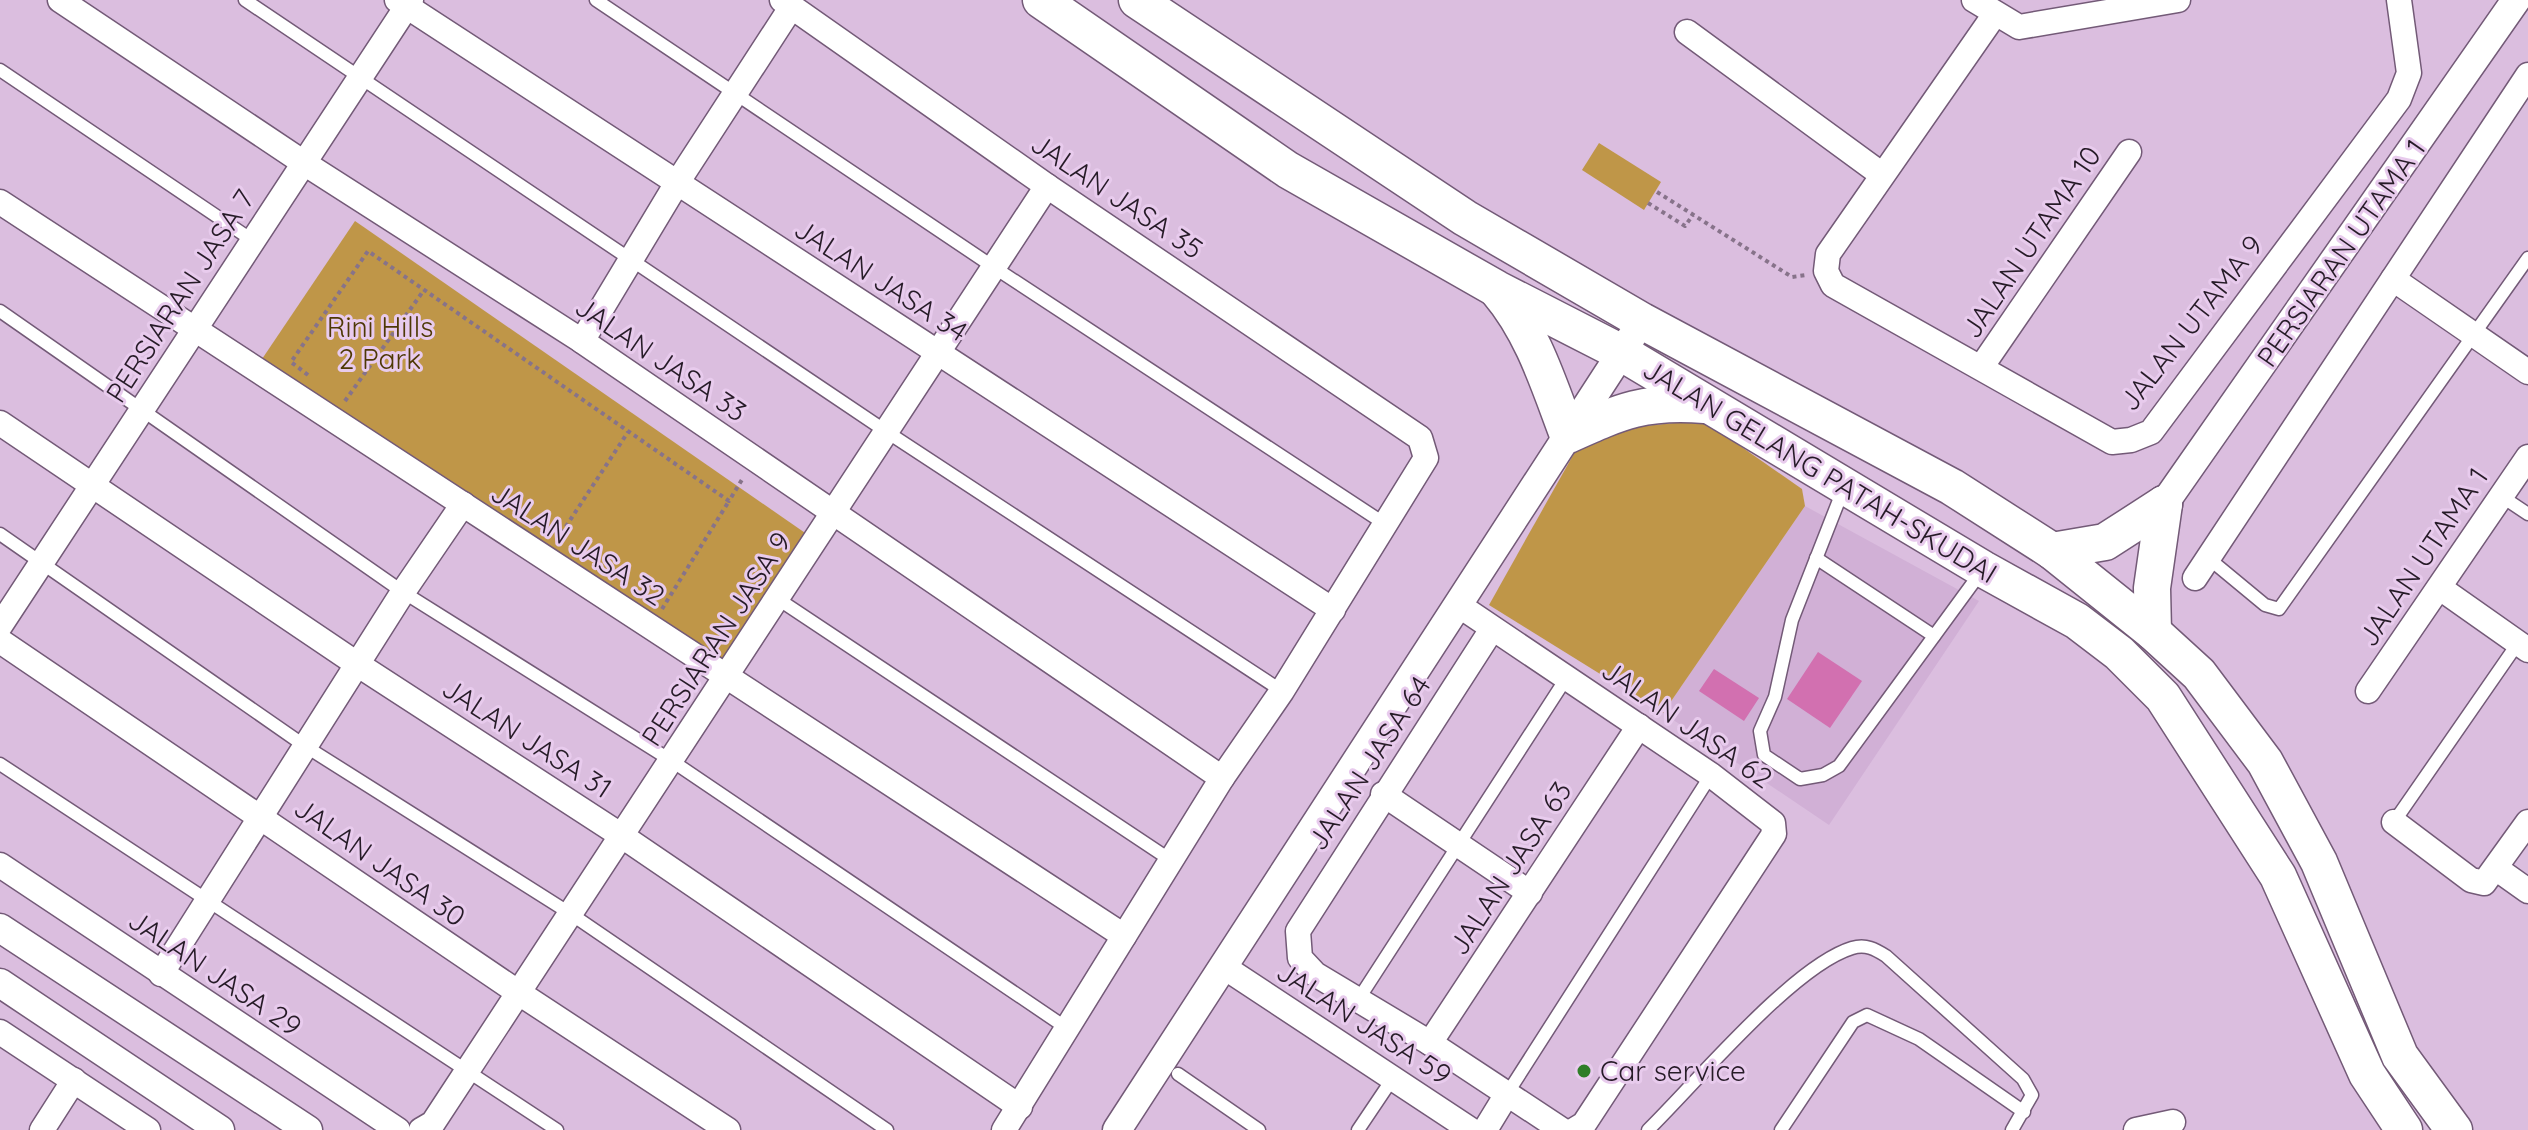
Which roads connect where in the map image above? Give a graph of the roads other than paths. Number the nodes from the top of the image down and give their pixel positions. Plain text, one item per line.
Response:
1 (60, 0) edge
2 (245, 0) edge
3 (596, 0) edge
4 (1041, 0) edge
5 (1137, 0) edge
6 (1974, 0) edge
7 (2178, 0) edge
8 (2399, 0) edge
9 (2516, 0) edge
10 (405, 2) edge
11 (787, 3) edge
12 (1995, 14) junction
13 (1170, 21) junction
14 (1687, 32) dead end
15 (0, 70) edge
16 (1144, 71) junction
17 (361, 75) junction
18 (2528, 75) edge
19 (737, 92) junction
20 (2520, 102) edge
21 (2129, 152) dead end
22 (304, 163) junction
23 (1881, 174) junction
24 (677, 183) junction
25 (1047, 186) junction
26 (0, 202) edge
27 (252, 240) junction
28 (631, 257) junction
29 (2528, 258) edge
30 (995, 268) junction
31 (2393, 279) junction
32 (1497, 289) junction
33 (0, 311) edge
34 (1642, 321) junction
35 (194, 329) junction
36 (2474, 333) junction
37 (582, 341) junction
38 (1622, 353) junction
39 (939, 354) junction
40 (1982, 366) junction
41 (2528, 372) edge
42 (1712, 406) junction
43 (143, 407) junction
44 (0, 423) edge
45 (887, 432) junction
46 (1568, 435) junction
47 (2528, 457) edge
48 (92, 483) junction
49 (1844, 487) junction
50 (2501, 496) junction
51 (463, 504) junction
52 (2164, 504) junction
53 (835, 513) junction
54 (2528, 514) edge
55 (1385, 524) junction
56 (0, 534) edge
57 (2052, 551) junction
58 (1816, 558) junction
59 (42, 562) junction
60 (2201, 568) joint
61 (1983, 569) junction
62 (2440, 588) junction
63 (403, 592) junction
64 (778, 599) junction
65 (1457, 604) junction
66 (1333, 610) junction
67 (0, 626) edge
68 (1492, 629) junction
69 (2153, 632) junction
70 (1934, 636) junction
71 (0, 641) edge
72 (2523, 646) edge
73 (357, 664) junction
74 (727, 676) junction
75 (1567, 677) junction
76 (1282, 691) junction
77 (2368, 691) dead end
78 (1639, 726) junction
79 (305, 746) junction
80 (672, 761) junction
81 (0, 764) edge
82 (1711, 775) junction
83 (1222, 778) junction
84 (1383, 794) junction
85 (261, 816) junction
86 (2394, 822) joint
87 (2528, 822) edge
88 (622, 836) junction
89 (1460, 844) junction
90 (1172, 861) junction
91 (0, 865) edge
92 (2490, 876) junction
93 (2528, 891) edge
94 (1530, 893) junction
95 (207, 903) junction
96 (571, 914) junction
97 (0, 928) edge
98 (1124, 936) junction
99 (1224, 967) junction
100 (161, 974) junction
101 (0, 983) edge
102 (519, 993) junction
103 (1358, 1000) junction
104 (1068, 1029) junction
105 (0, 1032) edge
106 (1430, 1043) junction
107 (466, 1073) junction
108 (1178, 1074) dead end
109 (1393, 1078) junction
110 (74, 1080) junction
111 (1507, 1094) junction
112 (1020, 1107) junction
113 (2024, 1112) junction
114 (2179, 1126) edge
115 (429, 1128) edge
116 (42, 1130) edge
117 (148, 1130) edge
118 (220, 1130) edge
119 (308, 1130) edge
120 (398, 1130) edge
121 (557, 1130) edge
122 (728, 1130) edge
123 (887, 1130) edge
124 (1004, 1130) edge
125 (1117, 1130) edge
126 (1259, 1130) edge
127 (1358, 1130) edge
128 (1471, 1130) edge
129 (1485, 1130) edge
130 (1562, 1130) edge
131 (1574, 1130) edge
132 (1648, 1130) edge
133 (1781, 1130) edge
134 (2012, 1130) edge
135 (2136, 1130) edge
136 (2404, 1130) edge
137 (2454, 1130) edge

1 - 22 street, JALAN JASA 33
2 - 17 lane
3 - 19 lane
4 - 16 main road, JALAN GELANG PATAH-SKUDAI
5 - 13 main road, JALAN GELANG PATAH-SKUDAI
6 - 12 street
7 - 12 street
8 - 40 street, JALAN UTAMA 9
9 - 52 street, PERSIARAN UTAMA 1
10 - 17 street, PERSIARAN JASA 7
10 - 24 street, JALAN JASA 34
11 - 19 street
11 - 25 street, JALAN JASA 35
12 - 23 street
13 - 16 main road
13 - 34 main road, JALAN GELANG PATAH-SKUDAI
14 - 23 street
15 - 27 lane
16 - 32 main road, JALAN GELANG PATAH-SKUDAI
17 - 22 street, PERSIARAN JASA 7
17 - 28 lane
18 - 20 street
19 - 24 street
19 - 30 lane
20 - 31 street
21 - 40 street, JALAN UTAMA 10
22 - 27 street, PERSIARAN JASA 7
22 - 37 street, JALAN JASA 33
23 - 40 street, JALAN UTAMA 9
24 - 28 street
24 - 39 street, JALAN JASA 34
25 - 30 street, PERSIARAN JASA 9
25 - 55 street, JALAN JASA 35
26 - 35 street, JALAN JASA 32
27 - 35 street, PERSIARAN JASA 7
28 - 37 street
28 - 45 lane
29 - 36 lane
30 - 39 street, PERSIARAN JASA 9
30 - 55 lane
31 - 36 street
31 - 60 street
32 - 38 main road, JALAN GELANG PATAH-SKUDAI
32 - 46 main road
33 - 43 lane
34 - 38 street
34 - 57 main road, JALAN GELANG PATAH-SKUDAI
35 - 43 street, PERSIARAN JASA 7
35 - 51 street, JALAN JASA 32
36 - 41 street
36 - 60 lane
37 - 53 street, JALAN JASA 33
38 - 42 main road, JALAN GELANG PATAH-SKUDAI
38 - 46 street
39 - 45 street, PERSIARAN JASA 9
39 - 66 street, JALAN JASA 34
42 - 46 main road
42 - 49 main road, JALAN GELANG PATAH-SKUDAI
43 - 48 street, PERSIARAN JASA 7
43 - 63 lane
44 - 48 street, JALAN JASA 31
45 - 53 street, PERSIARAN JASA 9
45 - 76 lane
46 - 65 street
47 - 50 street, JALAN UTAMA 1
48 - 59 street, PERSIARAN JASA 7
48 - 73 street, JALAN JASA 31
49 - 58 lane
49 - 61 main road, JALAN GELANG PATAH-SKUDAI
50 - 54 lane
50 - 62 street, JALAN UTAMA 1
51 - 63 street
51 - 74 street, JALAN JASA 32
52 - 57 main road
52 - 69 main road
53 - 64 street, PERSIARAN JASA 9
53 - 83 street, JALAN JASA 33
55 - 66 street
56 - 59 lane
57 - 69 main road, JALAN GELANG PATAH-SKUDAI
58 - 70 lane
58 - 70 lane
59 - 67 street, PERSIARAN JASA 7
59 - 79 lane
61 - 70 lane
61 - 136 main road, JALAN GELANG PATAH-SKUDAI
62 - 72 street
62 - 77 street, JALAN UTAMA 1
63 - 73 street
63 - 80 lane
64 - 74 street, PERSIARAN JASA 9
64 - 90 lane
65 - 68 street, JALAN JASA 62
65 - 99 street
66 - 76 street
68 - 75 street, JALAN JASA 62
68 - 84 street, JALAN JASA 64
69 - 137 main road, JALAN GELANG PATAH-SKUDAI
71 - 85 street, JALAN JASA 30
72 - 86 lane
73 - 79 street
73 - 88 street, JALAN JASA 31
74 - 80 street, PERSIARAN JASA 9
74 - 98 street, JALAN JASA 32
75 - 78 street, JALAN JASA 62
75 - 89 lane
76 - 83 street
78 - 82 street, JALAN JASA 62
78 - 94 street, JALAN JASA 63
79 - 85 street
79 - 96 lane
80 - 88 street, PERSIARAN JASA 9
80 - 104 lane
81 - 95 lane
82 - 111 lane
82 - 131 street, JALAN JASA 62
83 - 90 street
84 - 89 street
84 - 103 street, JALAN JASA 64
85 - 95 street
85 - 102 street, JALAN JASA 30
86 - 92 street
87 - 92 street
88 - 96 street, PERSIARAN JASA 9
88 - 112 street, JALAN JASA 31
89 - 94 street
89 - 103 lane
90 - 98 street
91 - 100 street, JALAN JASA 29
92 - 93 street
94 - 106 street, JALAN JASA 63
95 - 100 street
95 - 107 lane
96 - 102 street, PERSIARAN JASA 9
96 - 123 lane
97 - 119 street
98 - 104 street
99 - 109 street, JALAN JASA 59
99 - 125 street
100 - 120 street, JALAN JASA 29
101 - 118 street
102 - 107 street, PERSIARAN JASA 9
102 - 122 street, JALAN JASA 30
103 - 106 street
104 - 112 street
105 - 110 street
106 - 111 street
107 - 115 street, PERSIARAN JASA 9
107 - 121 lane
108 - 126 lane
109 - 127 lane
109 - 128 street, JALAN JASA 59
110 - 116 street
110 - 117 street
111 - 129 street
111 - 130 street
112 - 124 street
113 - 132 lane
113 - 133 lane
113 - 134 lane
114 - 135 street

